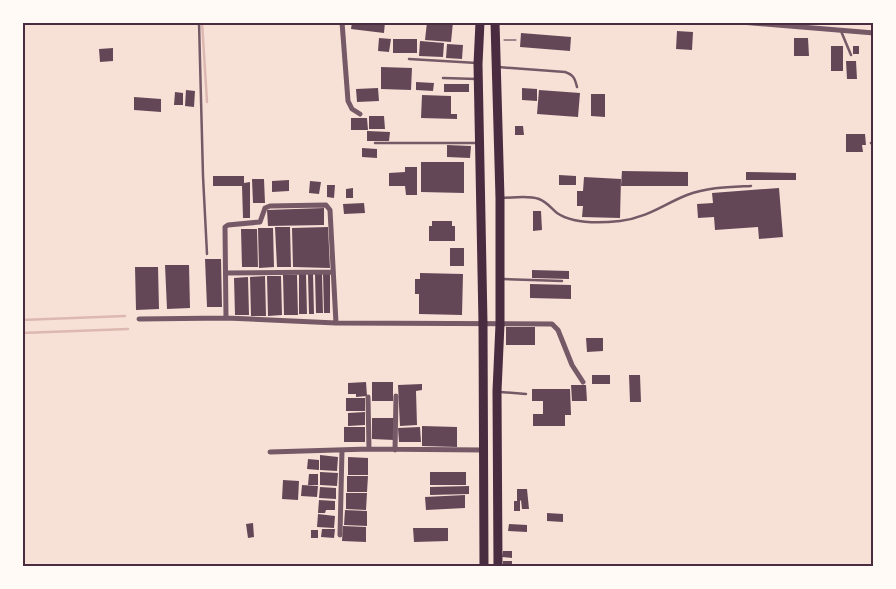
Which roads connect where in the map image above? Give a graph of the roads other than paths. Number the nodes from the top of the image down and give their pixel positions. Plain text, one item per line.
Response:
1 (199, 22) edge
2 (342, 22) edge
3 (480, 22) edge
4 (495, 22) edge
5 (741, 22) edge
6 (835, 22) edge
7 (771, 23) edge
8 (838, 29) junction
9 (874, 33) edge
10 (850, 55) dead end
11 (409, 59) dead end
12 (478, 64) junction
13 (495, 67) junction
14 (443, 78) dead end
15 (479, 79) junction
16 (578, 87) dead end
17 (360, 114) dead end
18 (375, 143) dead end
19 (480, 143) junction
20 (751, 186) dead end
21 (500, 198) junction
22 (207, 254) dead end
23 (332, 272) junction
24 (226, 274) junction
25 (499, 279) junction
26 (562, 280) dead end
27 (226, 318) junction
28 (139, 319) dead end
29 (336, 323) junction
30 (483, 323) junction
31 (500, 324) junction
32 (583, 382) dead end
33 (497, 392) junction
34 (526, 394) dead end
35 (396, 396) dead end
36 (368, 397) dead end
37 (370, 449) junction
38 (342, 450) junction
39 (395, 450) junction
40 (482, 450) junction
41 (270, 452) dead end
42 (340, 534) dead end
43 (249, 566) edge
44 (264, 566) edge
45 (484, 566) edge
46 (498, 566) edge

1 - 22 lane
2 - 17 street
3 - 12 main road
4 - 13 main road
5 - 7 street
6 - 8 street
7 - 8 street
8 - 9 street
8 - 10 lane
11 - 12 lane
12 - 15 main road
13 - 16 lane
13 - 21 main road
14 - 15 lane
15 - 19 main road
18 - 19 lane
19 - 30 main road
20 - 21 lane
21 - 25 main road
23 - 24 street
23 - 24 street
23 - 29 street
24 - 27 street
25 - 26 lane
25 - 31 main road
27 - 28 street
27 - 29 street
29 - 30 street
30 - 31 street
30 - 40 main road
31 - 32 street
31 - 33 main road
33 - 34 lane
33 - 46 main road
35 - 39 street
36 - 37 street
37 - 38 street
37 - 39 street
38 - 41 street
38 - 42 street
39 - 40 street
40 - 45 main road
43 - 44 lane

